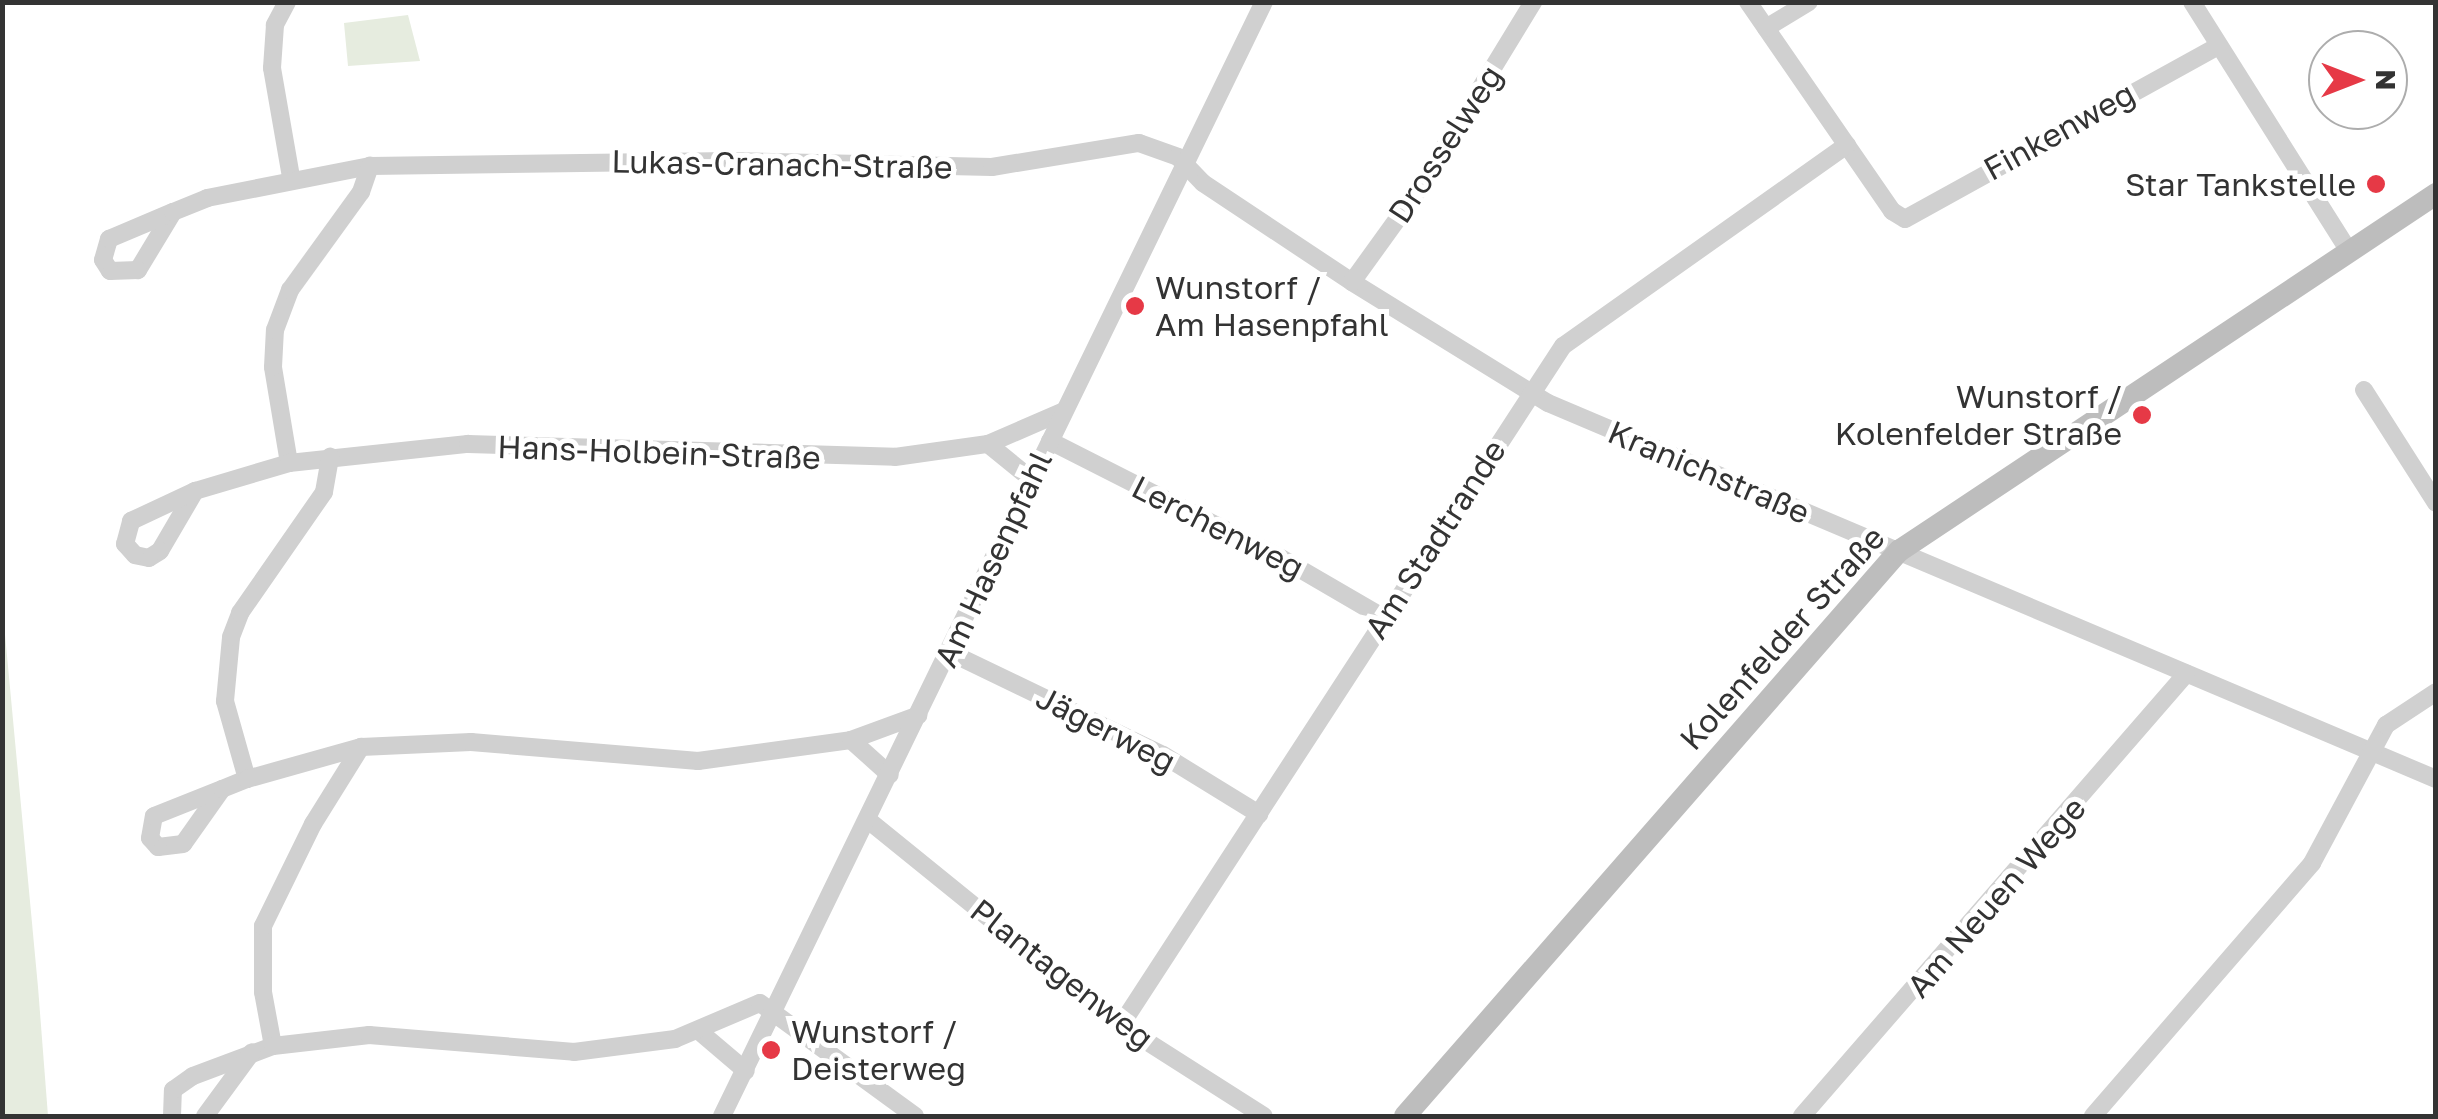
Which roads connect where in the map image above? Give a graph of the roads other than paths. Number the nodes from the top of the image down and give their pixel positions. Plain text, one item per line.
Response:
1 (287, 2) edge
2 (1264, 2) edge
3 (1533, 2) edge
4 (1748, 2) edge
5 (1808, 2) edge
6 (2192, 2) edge
7 (1766, 28) junction
8 (2216, 46) junction
9 (1847, 145) junction
10 (1186, 165) junction
11 (370, 166) junction
12 (291, 177) junction
13 (2436, 194) edge
14 (173, 212) dead end
15 (2349, 251) junction
16 (1352, 282) junction
17 (2364, 390) dead end
18 (1530, 392) junction
19 (1064, 412) junction
20 (1050, 441) junction
21 (988, 444) junction
22 (330, 457) junction
23 (289, 463) junction
24 (1031, 479) junction
25 (194, 491) dead end
26 (2436, 503) edge
27 (1900, 551) junction
28 (1384, 618) junction
29 (949, 652) junction
30 (2186, 674) junction
31 (2436, 692) edge
32 (919, 715) junction
33 (851, 740) junction
34 (360, 747) junction
35 (2368, 751) junction
36 (890, 775) junction
37 (247, 779) junction
38 (2436, 779) edge
39 (222, 789) dead end
40 (1259, 814) junction
41 (868, 820) junction
42 (776, 1010) junction
43 (1122, 1025) junction
44 (700, 1032) junction
45 (273, 1046) junction
46 (252, 1052) junction
47 (746, 1071) junction
48 (172, 1116) edge
49 (205, 1116) edge
50 (722, 1116) edge
51 (915, 1116) edge
52 (1264, 1116) edge
53 (1404, 1116) edge
54 (1802, 1116) edge
55 (2093, 1116) edge

1 - 12 street
2 - 10 street, Am Hasenpfahl
3 - 16 street, Drosselweg
4 - 7 street
5 - 7 street
6 - 8 street
7 - 9 street
8 - 9 street, Finkenweg
8 - 15 street
9 - 18 street, Am Stadtrande
10 - 11 street, Lukas-Cranach-Straße
10 - 16 street, Kranichstraße
10 - 19 street, Am Hasenpfahl
11 - 12 street, Lukas-Cranach-Straße
11 - 23 street
12 - 14 street, Lukas-Cranach-Straße
13 - 15 main road, Kolenfelder Straße
15 - 27 main road, Kolenfelder Straße
16 - 18 street, Kranichstraße
17 - 26 street
18 - 27 street, Kranichstraße
18 - 28 street, Am Stadtrande
19 - 20 street, Am Hasenpfahl
19 - 21 street, Hans-Holbein-Straße
20 - 24 street, Am Hasenpfahl
20 - 28 street, Lerchenweg
21 - 22 street, Hans-Holbein-Straße
21 - 24 street
22 - 23 street, Hans-Holbein-Straße
22 - 37 street
23 - 25 street, Hans-Holbein-Straße
24 - 29 street, Am Hasenpfahl
27 - 30 street, Kranichstraße
27 - 53 main road, Kolenfelder Straße
28 - 40 street, Am Stadtrande
29 - 32 street, Am Hasenpfahl
29 - 40 street, Jägerweg
30 - 35 street, Kranichstraße
30 - 54 street, Am Neuen Wege
31 - 35 street
32 - 33 street
32 - 36 street, Am Hasenpfahl
33 - 34 street
33 - 36 street
34 - 37 street
34 - 45 street
35 - 38 street, Kranichstraße
35 - 55 street
36 - 41 street, Am Hasenpfahl
37 - 39 street
40 - 43 street, Am Stadtrande
41 - 42 street, Am Hasenpfahl
41 - 43 street, Plantagenweg
42 - 44 street
42 - 47 street, Am Hasenpfahl
42 - 51 street
43 - 52 street, Plantagenweg
44 - 45 street
44 - 47 street
45 - 46 street
46 - 48 street
46 - 49 street
47 - 50 street, Am Hasenpfahl

